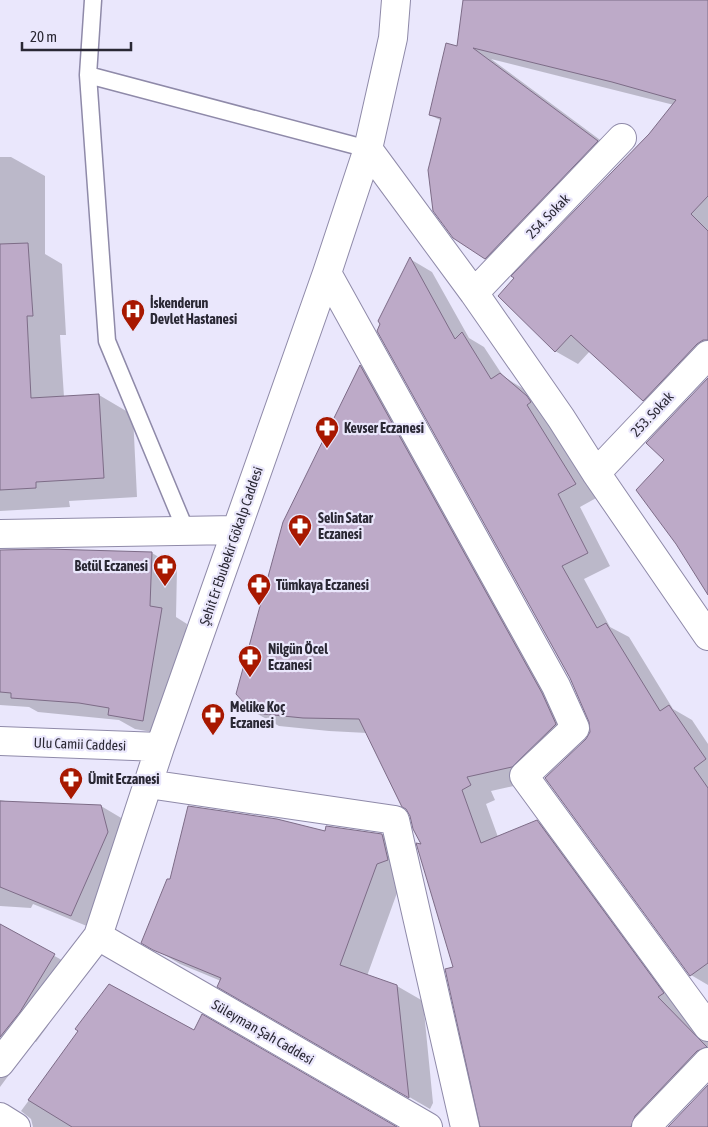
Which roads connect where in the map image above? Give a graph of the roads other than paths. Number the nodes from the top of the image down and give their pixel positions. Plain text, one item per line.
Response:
1 (93, 0) edge
2 (396, 0) edge
3 (88, 75) junction
4 (622, 138) dead end
5 (368, 149) junction
6 (327, 273) junction
7 (474, 293) junction
8 (708, 354) edge
9 (596, 473) junction
10 (236, 530) junction
11 (186, 531) junction
12 (0, 534) edge
13 (708, 636) edge
14 (0, 741) edge
15 (160, 748) junction
16 (148, 784) junction
17 (98, 936) junction
18 (708, 1026) edge
19 (708, 1062) edge
20 (0, 1063) edge
21 (0, 1118) edge
22 (16, 1127) edge
23 (428, 1127) edge
24 (465, 1127) edge
25 (646, 1127) edge

1 - 3 lane
2 - 5 street, Şehit Er Ebubekir Gökalp Caddesi
3 - 5 lane
3 - 11 lane
4 - 7 street, 254. Sokak
5 - 6 street, Şehit Er Ebubekir Gökalp Caddesi
5 - 7 street
6 - 10 street, Şehit Er Ebubekir Gökalp Caddesi
6 - 18 street
7 - 9 street
8 - 9 street, 253. Sokak
9 - 13 street
10 - 11 street
10 - 15 street, Şehit Er Ebubekir Gökalp Caddesi
11 - 12 street
14 - 15 street, Ulu Camii Caddesi
15 - 16 street, Şehit Er Ebubekir Gökalp Caddesi
16 - 17 street, Şehit Er Ebubekir Gökalp Caddesi
16 - 24 street
17 - 20 street, Şehit Er Ebubekir Gökalp Caddesi
17 - 23 street, Süleyman Şah Caddesi
19 - 25 street
21 - 22 street

